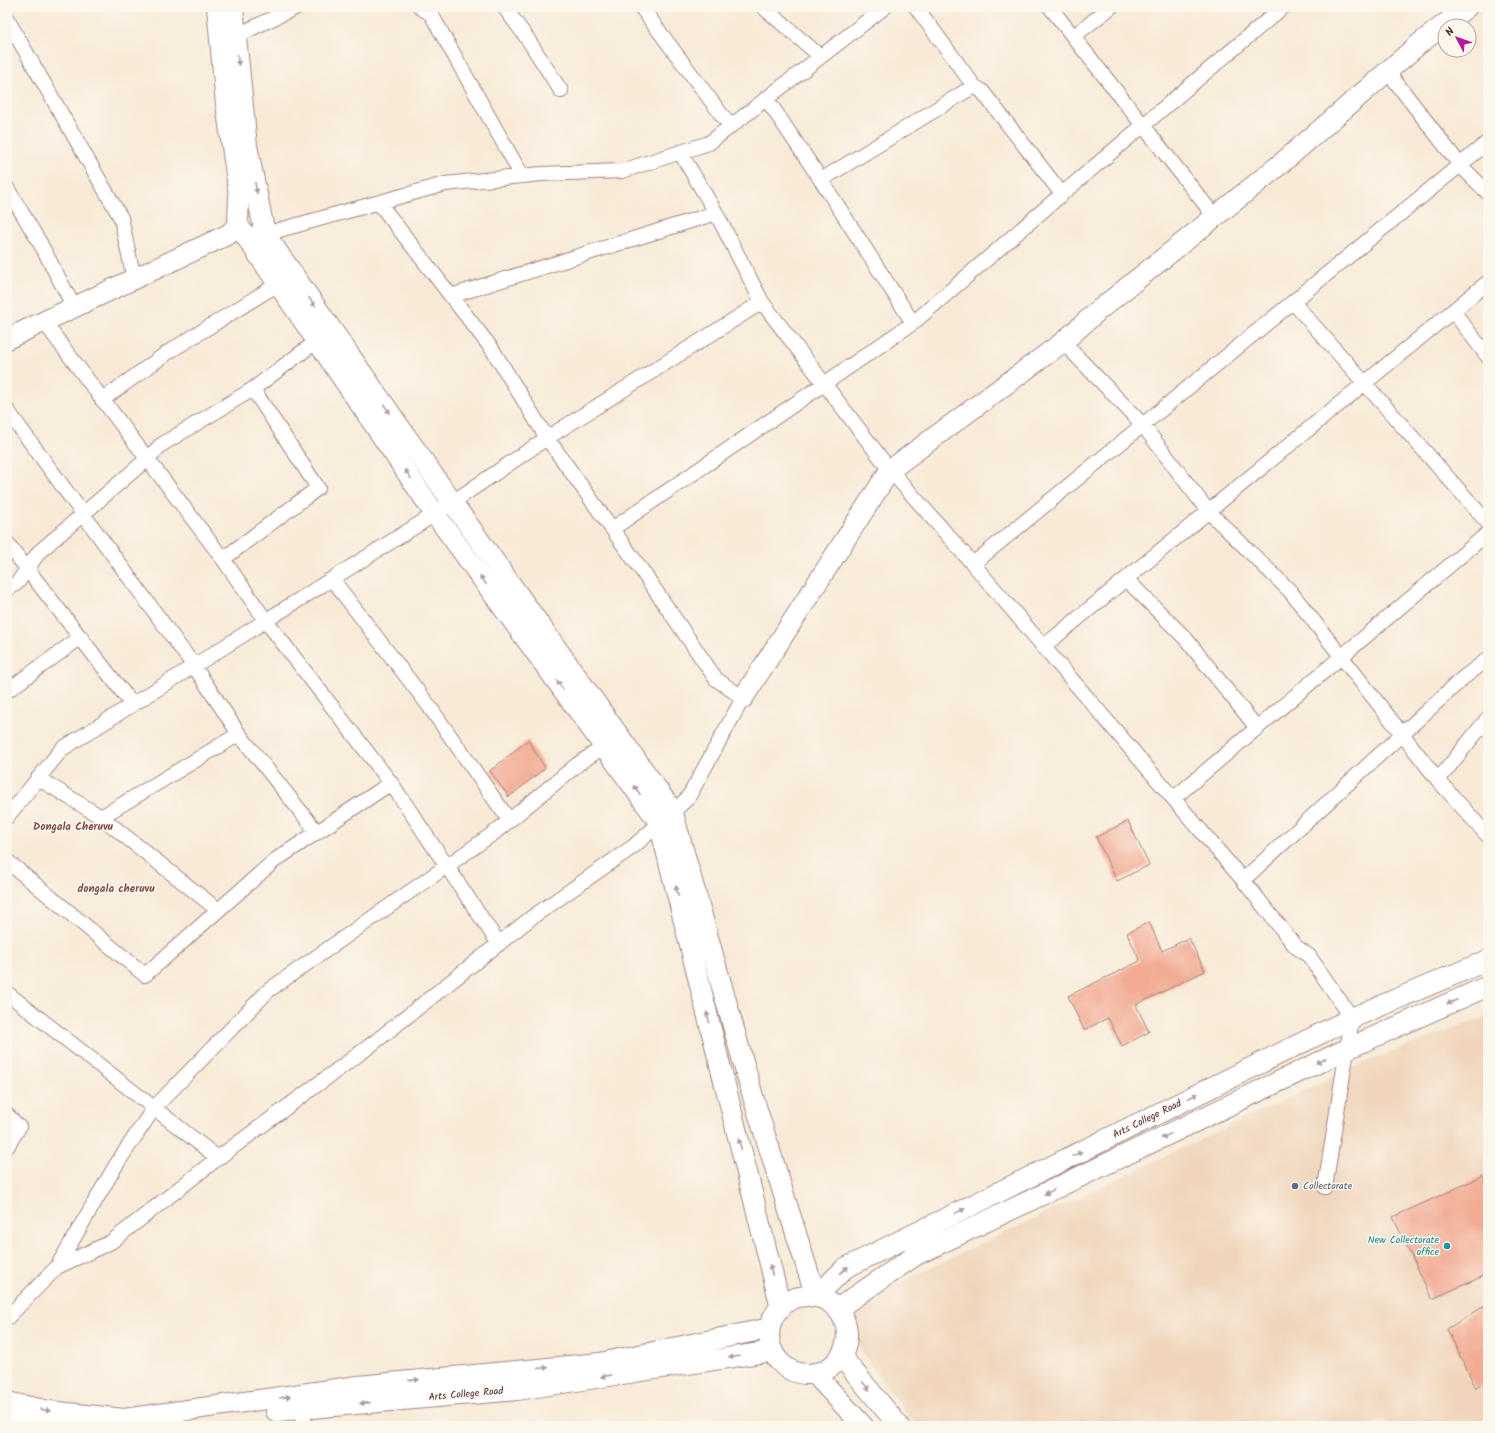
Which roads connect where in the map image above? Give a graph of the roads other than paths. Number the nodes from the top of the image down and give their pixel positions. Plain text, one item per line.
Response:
1 (217, 7) edge
2 (233, 7) edge
3 (297, 7) edge
4 (420, 7) edge
5 (504, 7) edge
6 (640, 7) edge
7 (763, 7) edge
8 (885, 7) edge
9 (916, 7) edge
10 (1050, 7) edge
11 (1111, 7) edge
12 (1283, 7) edge
13 (1467, 7) edge
14 (7, 19) edge
15 (1074, 36) junction
16 (228, 39) junction
17 (820, 56) junction
18 (1388, 72) junction
19 (974, 86) junction
20 (561, 91) dead end
21 (766, 98) junction
22 (1144, 124) junction
23 (730, 126) junction
24 (1488, 142) edge
25 (680, 152) junction
26 (1460, 165) junction
27 (522, 176) junction
28 (821, 180) junction
29 (7, 188) edge
30 (1488, 193) edge
31 (1062, 194) junction
32 (379, 203) junction
33 (716, 213) junction
34 (1215, 217) junction
35 (238, 224) junction
36 (265, 234) junction
37 (134, 279) junction
38 (1488, 282) edge
39 (278, 284) junction
40 (450, 296) junction
41 (762, 302) junction
42 (1292, 302) junction
43 (74, 307) junction
44 (1453, 311) junction
45 (44, 322) junction
46 (913, 323) junction
47 (7, 339) edge
48 (317, 341) junction
49 (1062, 342) junction
50 (1488, 357) edge
51 (1365, 383) junction
52 (824, 384) junction
53 (253, 389) junction
54 (102, 400) junction
55 (7, 410) edge
56 (1142, 426) junction
57 (547, 438) junction
58 (147, 459) junction
59 (890, 470) junction
60 (452, 502) junction
61 (1208, 511) junction
62 (84, 513) junction
63 (435, 514) junction
64 (1488, 523) edge
65 (612, 529) junction
66 (1488, 533) edge
67 (7, 542) edge
68 (224, 559) junction
69 (973, 564) junction
70 (28, 569) junction
71 (332, 579) junction
72 (1126, 579) junction
73 (7, 590) edge
74 (266, 621) junction
75 (81, 637) junction
76 (1043, 647) junction
77 (1341, 657) junction
78 (1488, 659) edge
79 (194, 666) junction
80 (7, 691) edge
81 (743, 698) junction
82 (132, 704) junction
83 (1488, 718) edge
84 (1257, 728) junction
85 (239, 734) junction
86 (1402, 734) junction
87 (605, 746) junction
88 (38, 778) junction
89 (1438, 780) junction
90 (392, 783) junction
91 (1174, 798) junction
92 (666, 816) junction
93 (7, 817) edge
94 (101, 817) junction
95 (509, 820) junction
96 (317, 832) junction
97 (1488, 836) edge
98 (7, 860) edge
99 (446, 867) junction
100 (1243, 880) junction
101 (218, 910) junction
102 (499, 944) junction
103 (1488, 960) edge
104 (1488, 986) edge
105 (7, 993) edge
106 (1352, 1018) junction
107 (1347, 1049) junction
108 (154, 1108) junction
109 (7, 1115) edge
110 (7, 1147) edge
111 (218, 1158) junction
112 (1325, 1187) dead end
113 (57, 1267) junction
114 (816, 1297) junction
115 (781, 1308) junction
116 (838, 1309) junction
117 (7, 1318) edge
118 (770, 1328) junction
119 (772, 1351) junction
120 (841, 1356) junction
121 (814, 1373) junction
122 (7, 1402) edge
123 (297, 1408) junction
124 (7, 1417) edge
125 (42, 1425) edge
126 (158, 1426) edge
127 (307, 1426) edge
128 (863, 1426) edge
129 (899, 1426) edge

1 - 16 main road
2 - 16 main road
3 - 16 street
4 - 27 street
5 - 20 street
6 - 23 street
7 - 17 street
8 - 17 street
9 - 19 street
10 - 15 street
11 - 15 street
12 - 22 street
13 - 18 main road
14 - 37 street
15 - 22 street
16 - 35 main road
16 -> 36 main road
17 - 21 street
18 - 26 street
18 - 34 main road
19 - 28 street
19 - 31 street
21 - 23 street
21 - 28 street
22 - 31 street
22 - 34 street
23 - 25 street
24 - 26 street
25 - 27 street
25 - 33 street
26 - 30 street
26 - 42 street
27 - 32 street
28 - 46 street
29 - 43 street
31 - 46 street
32 - 36 street
32 - 40 street
33 - 40 street
33 - 41 street
34 - 49 main road
35 - 36 street
35 - 37 main road
35 - 39 main road
36 -> 60 main road
37 - 43 main road
38 - 44 street
39 - 48 main road
39 - 54 street
40 - 57 street
41 - 52 street
41 - 57 street
42 - 51 street
42 - 56 street
43 - 45 main road
44 - 50 street
44 - 51 street
45 - 47 main road
45 - 54 street
46 - 52 street
48 - 53 street
63 -> 48 main road
49 - 56 street
49 - 59 main road
51 - 61 street
51 - 64 street
52 - 59 street
52 - 65 street
53 - 58 street
53 - 68 street
54 - 58 street
55 - 62 street
56 - 61 street
56 - 69 street
57 - 60 street
57 - 65 street
58 - 62 street
58 - 68 street
59 - 69 street
59 - 81 main road
60 - 63 street
60 - 92 main road
61 - 72 street
61 - 77 street
62 - 70 street
62 - 79 street
63 - 71 street
87 -> 63 main road
65 - 81 street
66 - 77 street
67 - 70 street
68 - 74 street
69 - 76 street
70 - 73 street
70 - 75 street
71 - 74 street
71 - 95 street
72 - 76 street
72 - 84 street
74 - 79 street
74 - 90 street
75 - 80 street
75 - 82 street
76 - 91 street
77 - 84 street
77 - 86 street
78 - 86 street
79 - 82 street
79 - 85 street
81 - 92 street
82 - 88 street
83 - 89 street
84 - 91 street
85 - 94 street
85 - 96 street
86 - 89 street
86 - 100 street
92 -> 87 main road
87 - 95 street
88 - 93 street
88 - 94 street
89 - 97 street
90 - 96 street
90 - 99 street
91 - 100 street
92 - 102 street
92 - 114 main road
115 -> 92 main road
94 - 101 street
95 - 99 street
96 - 101 street
98 - 101 street
99 - 102 street
99 - 108 street
100 - 106 street
102 - 111 street
103 - 106 main road, Arts College Road
104 -> 107 main road
105 - 108 street
106 - 107 street
114 -> 106 main road, Arts College Road
107 - 112 street
107 -> 116 main road
108 - 111 street
108 - 113 street
109 - 110 street
111 - 113 street
113 - 117 street
114 - 115 main road
114 - 116 main road
115 - 118 main road
116 - 120 main road
118 - 119 main road
122 -> 118 main road
119 - 121 main road
119 -> 123 main road, Arts College Road
120 - 121 main road
120 -> 129 main road
121 - 128 main road
123 - 126 main road, Arts College Road
123 - 127 street
124 - 125 main road

